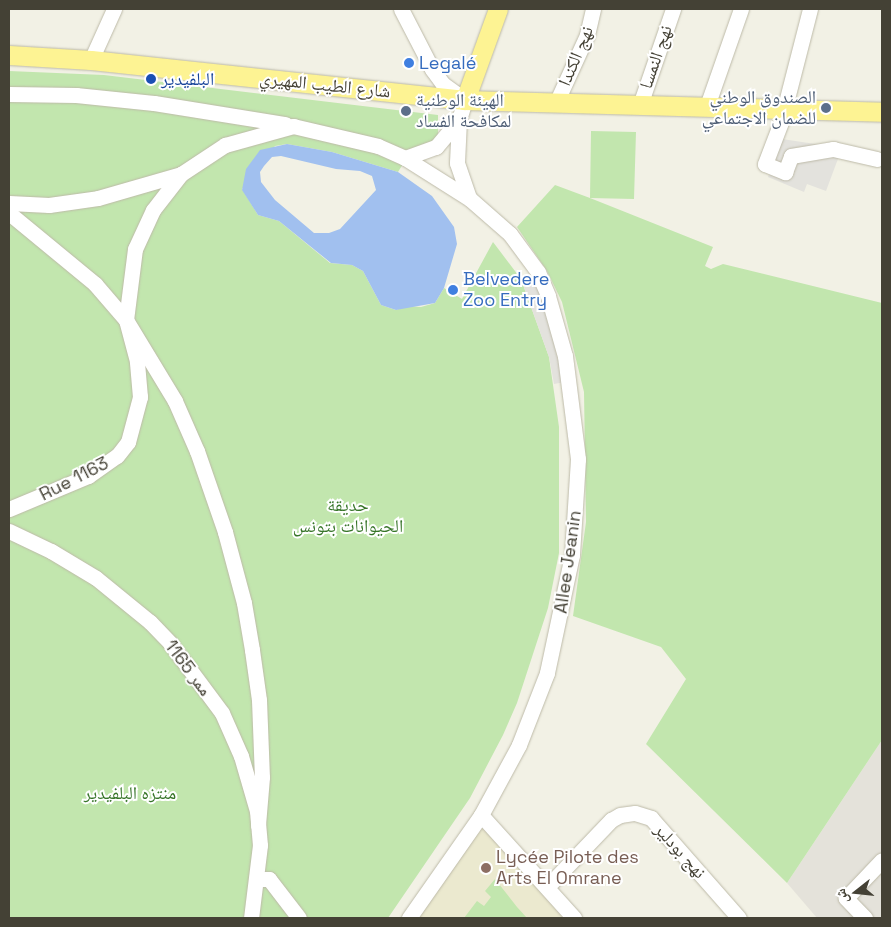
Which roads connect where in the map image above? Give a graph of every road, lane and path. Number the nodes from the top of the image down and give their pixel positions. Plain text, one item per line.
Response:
1 (114, 9) edge
2 (401, 9) edge
3 (498, 9) edge
4 (593, 9) edge
5 (673, 9) edge
6 (741, 9) edge
7 (807, 10) edge
8 (9, 55) edge
9 (91, 60) junction
10 (9, 94) edge
11 (465, 100) junction
12 (556, 103) junction
13 (640, 105) junction
14 (707, 106) junction
15 (785, 108) junction
16 (882, 112) edge
17 (459, 120) junction
18 (293, 126) junction
19 (405, 158) junction
20 (877, 159) dead end
21 (181, 174) junction
22 (470, 199) junction
23 (9, 203) edge
24 (9, 213) edge
25 (126, 320) junction
26 (9, 509) edge
27 (9, 531) edge
28 (481, 815) junction
29 (258, 826) junction
30 (882, 860) edge
31 (258, 879) junction
32 (547, 887) junction
33 (251, 918) edge
34 (299, 918) edge
35 (409, 918) edge
36 (574, 918) edge
37 (740, 918) edge
38 (865, 918) edge

1 - 9 street
2 - 11 street
3 - 11 main road
4 - 12 street, نهج الكندا
5 - 13 street, نهج النمسا
6 - 14 street
7 - 15 street
8 - 9 main road, شارع الطيب المهيري
9 - 11 main road, شارع الطيب المهيري
10 - 18 street, Allee Jeanin
11 - 12 main road, شارع الطيب المهيري
11 - 17 street
12 - 13 main road, شارع الطيب المهيري
13 - 14 main road, شارع الطيب المهيري
14 - 15 main road, شارع الطيب المهيري
15 - 16 main road, شارع الطيب المهيري
15 - 20 street
17 - 19 street
17 - 22 street
18 - 19 street, Allee Jeanin
18 - 21 street
19 - 22 street, Allee Jeanin
21 - 23 street
21 - 25 street
22 - 28 street, Allee Jeanin
24 - 25 street
25 - 26 street, Rue 1163
25 - 29 street
27 - 29 street, ممر 1165
28 - 32 street
28 - 35 street, Allee Jeanin
29 - 31 street, ممر 1165
30 - 38 street
31 - 33 street, ممر 1165
31 - 34 street
32 - 36 street
32 - 37 street, نهج بودلير

